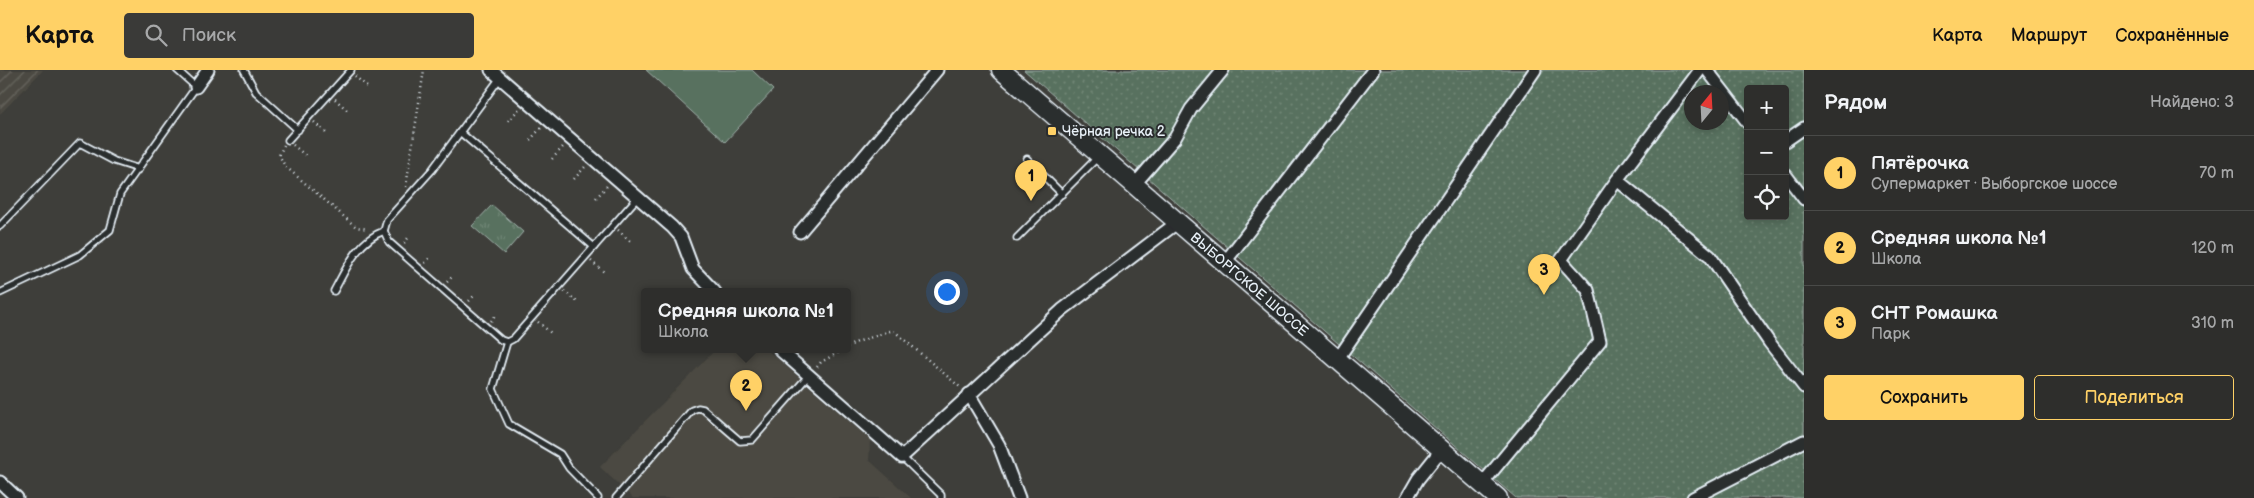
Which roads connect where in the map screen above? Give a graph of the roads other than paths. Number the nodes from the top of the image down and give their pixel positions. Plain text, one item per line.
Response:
1 (177, 70) edge
2 (208, 70) edge
3 (244, 70) edge
4 (937, 70) edge
5 (1223, 70) edge
6 (1373, 70) edge
7 (1535, 70) edge
8 (1700, 70) edge
9 (1708, 70) edge
10 (350, 71) edge
11 (1009, 73) edge
12 (496, 74) edge
13 (196, 87) junction
14 (1744, 118) edge
15 (1804, 128) edge
16 (298, 130) junction
17 (460, 132) junction
18 (1789, 138) edge
19 (288, 140) road end
20 (1099, 156) junction
21 (1027, 159) dead end
22 (140, 169) junction
23 (1786, 175) edge
24 (1617, 180) junction
25 (1134, 185) junction
26 (1062, 194) junction
27 (638, 197) junction
28 (1804, 199) edge
29 (1178, 222) junction
30 (0, 226) edge
31 (384, 231) junction
32 (800, 232) dead end
33 (1017, 238) dead end
34 (594, 248) junction
35 (1225, 262) junction
36 (711, 288) edge
37 (334, 292) dead end
38 (0, 293) edge
39 (507, 342) junction
40 (783, 353) edge
41 (1337, 360) junction
42 (808, 375) junction
43 (1804, 387) edge
44 (969, 394) junction
45 (1804, 440) edge
46 (1442, 449) junction
47 (902, 457) junction
48 (0, 482) edge
49 (1482, 484) junction
50 (17, 498) edge
51 (598, 498) edge
52 (616, 498) edge
53 (941, 498) edge
54 (1019, 498) edge
55 (1407, 498) edge
56 (1498, 498) edge
57 (1693, 498) edge

1 - 13 lane
2 - 13 street
3 - 16 lane
4 - 32 street
5 - 25 street
6 - 35 street
7 - 41 street
8 - 24 street
9 - 14 street
10 - 16 lane
11 - 20 main road, ВЫБОРГСКОЕ ШОССЕ
12 - 17 lane
12 - 27 street
13 - 22 lane
15 - 18 street
16 - 19 lane
17 - 31 lane
17 - 34 lane
20 - 25 main road, ВЫБОРГСКОЕ ШОССЕ
20 - 26 lane
21 - 26 lane
22 - 30 lane
22 - 38 lane
23 - 28 street
24 - 43 street
24 - 49 street
25 - 29 main road, ВЫБОРГСКОЕ ШОССЕ
26 - 33 lane
27 - 34 lane
27 - 36 street
29 - 35 main road, ВЫБОРГСКОЕ ШОССЕ
29 - 44 street
31 - 37 lane
31 - 39 lane
34 - 39 lane
35 - 41 main road, ВЫБОРГСКОЕ ШОССЕ
39 - 51 lane
40 - 42 street
41 - 46 main road, ВЫБОРГСКОЕ ШОССЕ
42 - 47 street
42 - 52 lane
44 - 47 street
44 - 54 street
45 - 57 street
46 - 49 main road, ВЫБОРГСКОЕ ШОССЕ
46 - 55 street
47 - 53 lane
48 - 50 street
49 - 56 main road, ВЫБОРГСКОЕ ШОССЕ

